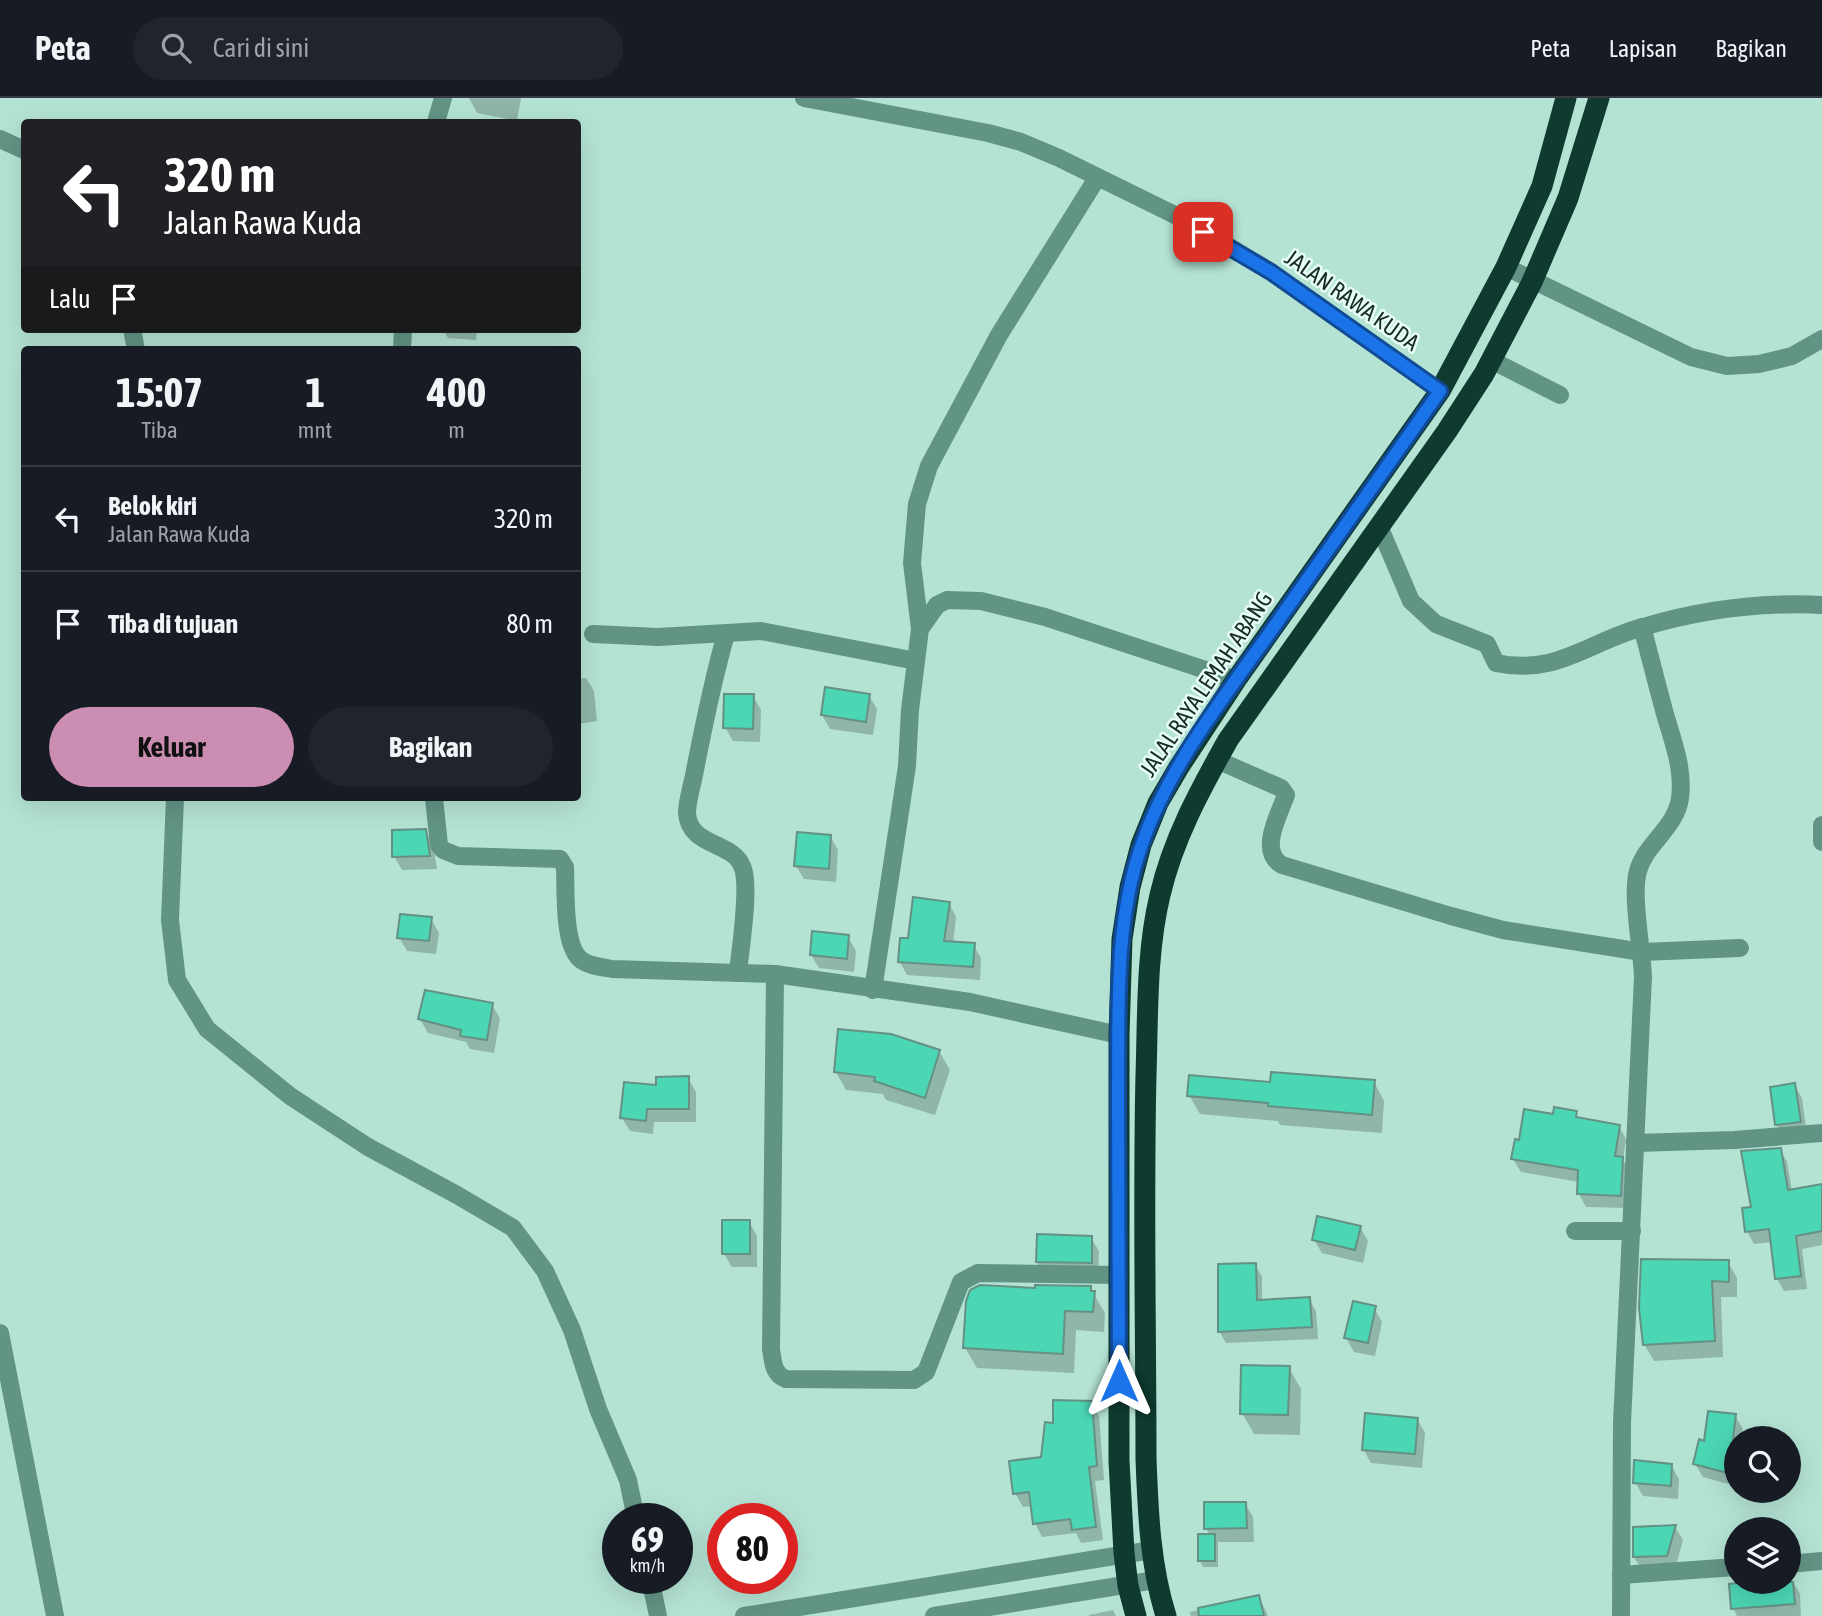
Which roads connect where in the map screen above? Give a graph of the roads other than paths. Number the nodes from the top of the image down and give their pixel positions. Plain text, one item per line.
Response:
1 (443, 98) edge
2 (804, 98) edge
3 (1566, 98) edge
4 (1599, 98) edge
5 (871, 104) edge
6 (437, 119) edge
7 (0, 139) edge
8 (21, 149) edge
9 (1097, 178) junction
10 (1506, 267) junction
11 (1532, 282) junction
12 (1822, 339) edge
13 (1491, 360) junction
14 (1440, 391) junction
15 (1560, 395) dead end
16 (1379, 526) junction
17 (1822, 605) edge
18 (1642, 627) junction
19 (920, 629) junction
20 (593, 634) dead end
21 (726, 634) junction
22 (916, 661) junction
23 (1236, 680) junction
24 (1217, 760) junction
25 (175, 801) edge
26 (434, 801) edge
27 (1822, 825) edge
28 (1822, 842) edge
29 (1741, 948) dead end
30 (1642, 952) junction
31 (738, 973) junction
32 (775, 974) junction
33 (873, 990) junction
34 (1118, 1035) junction
35 (1822, 1133) edge
36 (1635, 1143) junction
37 (1575, 1231) dead end
38 (1632, 1231) junction
39 (1118, 1275) junction
40 (0, 1333) edge
41 (633, 1503) edge
42 (1152, 1550) junction
43 (1124, 1553) junction
44 (1822, 1562) edge
45 (1801, 1563) edge
46 (1724, 1568) edge
47 (1621, 1575) junction
48 (1155, 1580) junction
49 (1128, 1586) junction
50 (653, 1594) edge
51 (55, 1616) edge
52 (658, 1616) edge
53 (744, 1616) edge
54 (934, 1616) edge
55 (1136, 1616) edge
56 (1166, 1616) edge
57 (1621, 1616) edge

1 - 6 street
2 - 5 street, JALAN RAWA KUDA
3 - 10 highway, JALAL RAYA LEMAH ABANG
4 - 11 highway
5 - 9 street, JALAN RAWA KUDA
7 - 8 street
9 - 14 street, JALAN RAWA KUDA
9 - 19 street
10 - 11 street
10 - 14 highway, JALAL RAYA LEMAH ABANG
11 - 12 street
11 - 13 highway
13 - 15 street
13 - 16 highway
14 - 23 highway, JALAL RAYA LEMAH ABANG
16 - 18 street
16 - 24 highway
17 - 18 street
18 - 30 street
19 - 22 street
19 - 23 street
20 - 21 street
21 - 22 street
21 - 31 street
22 - 33 street
23 - 34 highway, JALAL RAYA LEMAH ABANG
24 - 30 street
24 - 42 highway
25 - 41 street
26 - 31 street
27 - 28 street
29 - 30 street
30 - 36 street
31 - 32 street
32 - 33 street
32 - 39 street
33 - 34 street
34 - 39 highway, JALAL RAYA LEMAH ABANG
35 - 36 street
36 - 38 street
37 - 38 street
38 - 47 street
39 - 43 highway, JALAL RAYA LEMAH ABANG
40 - 51 street
42 - 43 street
42 - 48 highway
43 - 49 highway, JALAL RAYA LEMAH ABANG
43 - 53 street
44 - 45 street
46 - 47 street
47 - 57 street
48 - 49 street
48 - 56 highway
49 - 54 street
49 - 55 highway, JALAL RAYA LEMAH ABANG
50 - 52 street

